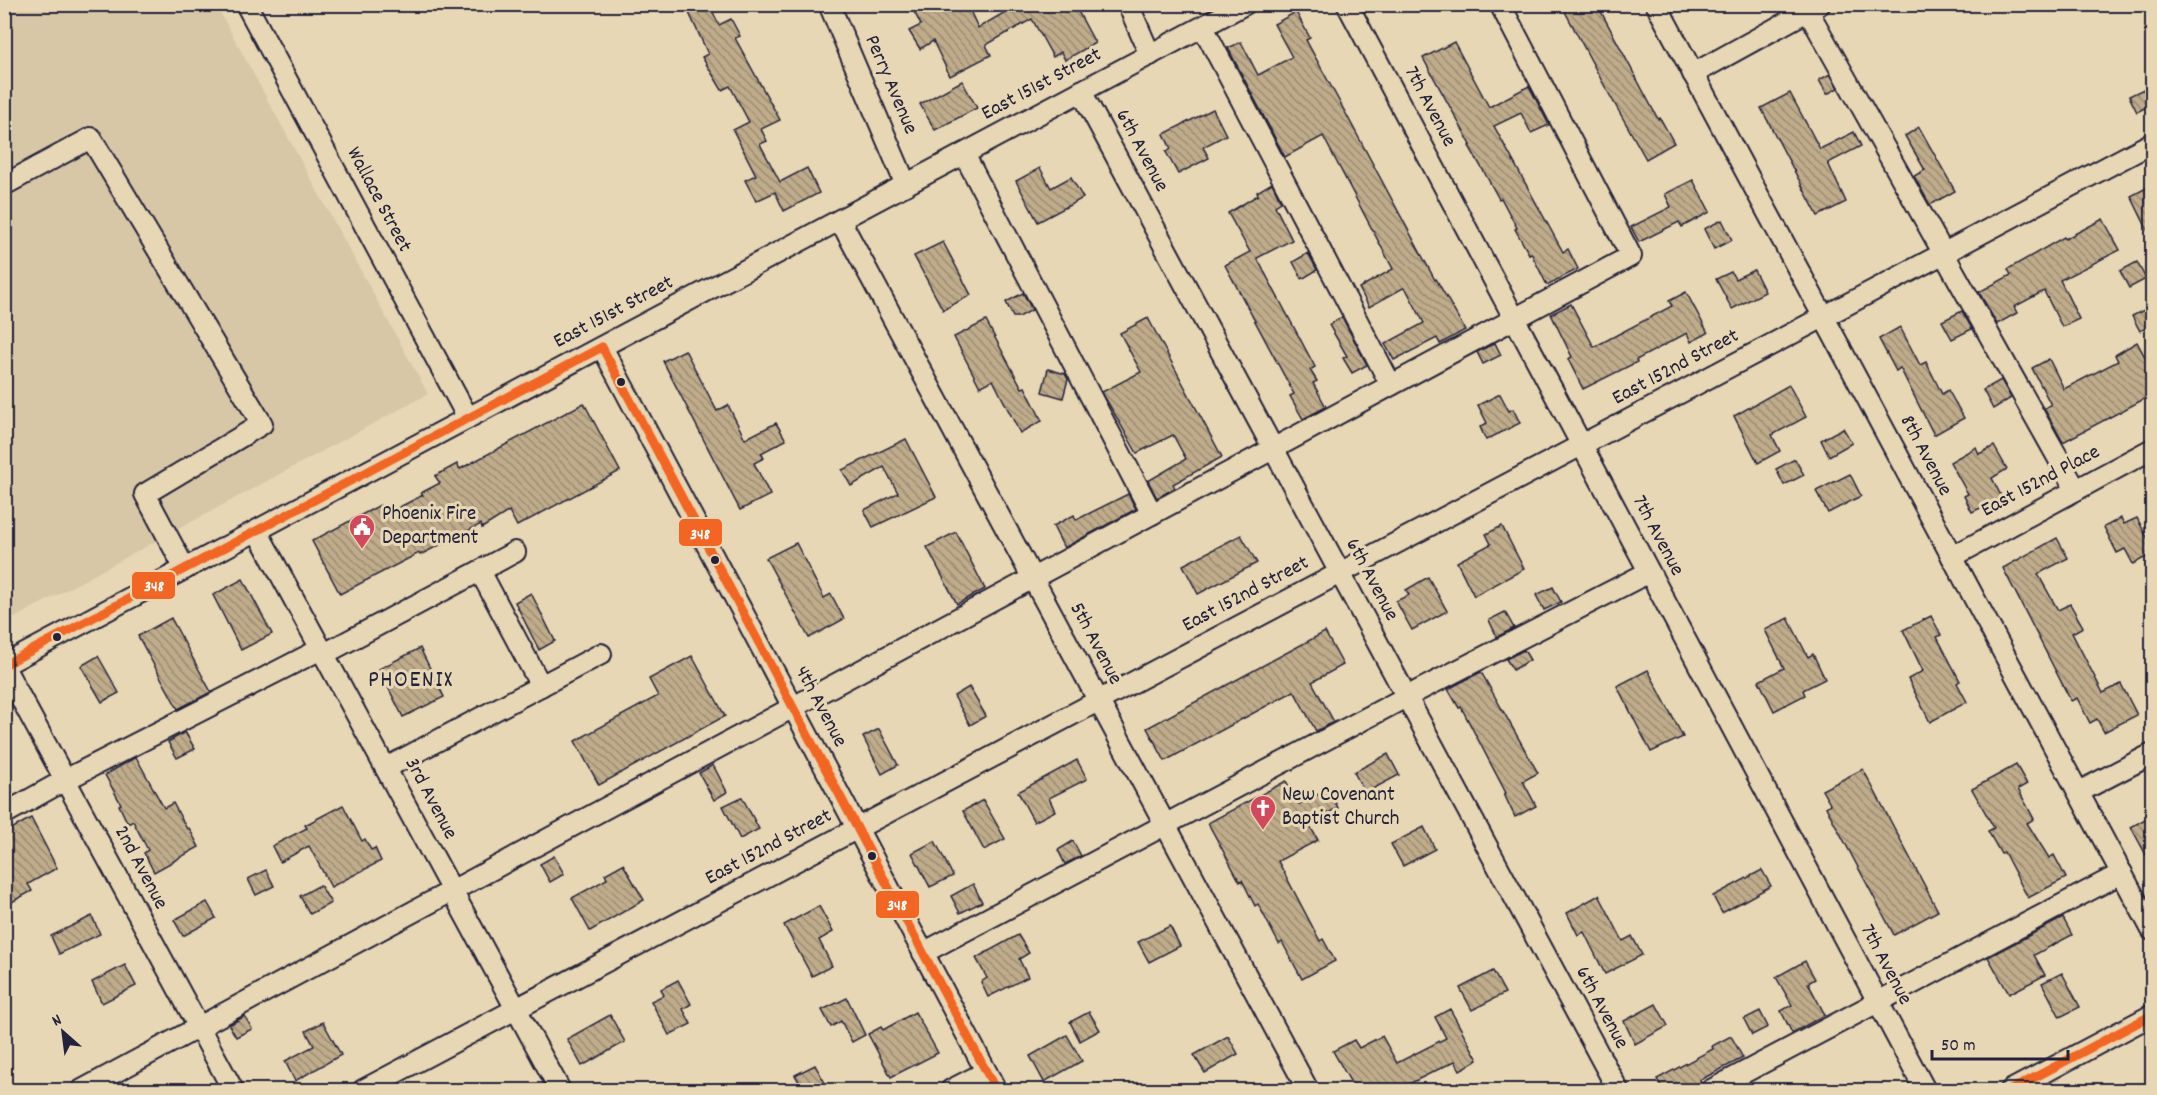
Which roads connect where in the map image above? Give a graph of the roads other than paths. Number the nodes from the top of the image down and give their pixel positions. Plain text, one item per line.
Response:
1 (246, 4) edge
2 (829, 4) edge
3 (1128, 4) edge
4 (1245, 4) edge
5 (1347, 4) edge
6 (1500, 4) edge
7 (1656, 4) edge
8 (1814, 8) edge
9 (1203, 27) junction
10 (1150, 55) junction
11 (1693, 74) junction
12 (1081, 91) junction
13 (2152, 143) edge
14 (964, 154) junction
15 (4, 185) edge
16 (906, 185) junction
17 (840, 220) junction
18 (1944, 253) junction
19 (1824, 317) junction
20 (1514, 318) junction
21 (602, 347) junction
22 (1391, 385) junction
23 (468, 418) junction
24 (1581, 445) junction
25 (1273, 448) junction
26 (2152, 450) edge
27 (2076, 490) junction
28 (1152, 514) junction
29 (257, 531) junction
30 (515, 552) dead end
31 (1952, 556) junction
32 (185, 569) junction
33 (480, 571) junction
34 (1649, 572) junction
35 (1340, 573) junction
36 (1032, 578) junction
37 (322, 652) junction
38 (601, 654) dead end
39 (4, 666) edge
40 (541, 686) junction
41 (1407, 697) junction
42 (1098, 701) junction
43 (793, 707) junction
44 (2152, 754) edge
45 (386, 768) junction
46 (65, 780) junction
47 (2079, 792) junction
48 (4, 814) edge
49 (1166, 826) junction
50 (857, 828) junction
51 (2122, 873) junction
52 (452, 891) junction
53 (2152, 930) edge
54 (923, 953) junction
55 (1878, 1002) junction
56 (516, 1009) junction
57 (2152, 1015) edge
58 (199, 1028) junction
59 (986, 1072) junction
60 (82, 1090) edge
61 (233, 1090) edge
62 (363, 1090) edge
63 (560, 1090) edge
64 (951, 1090) edge
65 (996, 1090) edge
66 (1308, 1090) edge
67 (1618, 1090) edge
68 (1711, 1090) edge
69 (1925, 1090) edge
70 (2011, 1090) edge

1 - 23 street, Wallace Street
2 - 16 street, Perry Avenue
3 - 10 street
4 - 9 street, East 151st Street
5 - 20 street, 7th Avenue
6 - 20 street
7 - 11 street, 8th Avenue
8 - 11 street
8 - 18 street
9 - 10 street, East 151st Street
9 - 22 street
10 - 12 street, East 151st Street
11 - 19 street, 8th Avenue
12 - 14 street, East 151st Street
12 - 25 street, 6th Avenue
13 - 18 street, East 152nd Street
14 - 16 street, East 151st Street
14 - 28 street
15 - 32 street
16 - 17 street, East 151st Street
17 - 21 street, East 151st Street
17 - 36 street, 5th Avenue
18 - 19 street, East 152nd Street
18 - 27 street
19 - 24 street, East 152nd Street
19 - 31 street, 8th Avenue
20 - 22 street
20 - 24 street, 7th Avenue
21 - 23 street, East 151st Street
21 - 43 street, 4th Avenue
22 - 25 street
23 - 29 street, East 151st Street
24 - 34 street, 7th Avenue
24 - 35 street, East 152nd Street
25 - 28 street
25 - 35 street, 6th Avenue
26 - 27 street, East 152nd Place
27 - 31 street, East 152nd Place
28 - 36 street
29 - 32 street, East 151st Street
29 - 37 street, 3rd Avenue
30 - 33 street
31 - 47 street, 8th Avenue
32 - 39 street, East 151st Street
33 - 37 street
33 - 40 street
34 - 41 street
34 - 55 street, 7th Avenue
35 - 41 street, 6th Avenue
35 - 42 street, East 152nd Street
36 - 42 street, 5th Avenue
36 - 43 street
37 - 45 street, 3rd Avenue
37 - 46 street
38 - 40 street
39 - 46 street, 2nd Avenue
40 - 45 street
41 - 49 street
41 - 67 street, 6th Avenue
42 - 49 street, 5th Avenue
42 - 50 street, East 152nd Street
43 - 50 street, 4th Avenue
43 - 52 street
44 - 47 street
45 - 52 street, 3rd Avenue
46 - 48 street
46 - 58 street, 2nd Avenue
47 - 51 street, 8th Avenue
49 - 54 street
49 - 66 street, 5th Avenue
50 - 54 street, 4th Avenue
50 - 56 street, East 152nd Street
51 - 53 street, 8th Avenue
51 - 55 street
52 - 56 street, 3rd Avenue
52 - 58 street
54 - 59 street, 4th Avenue
55 - 68 street
55 - 69 street, 7th Avenue
56 - 62 street, East 152nd Street
56 - 63 street, 3rd Avenue
57 - 70 street
58 - 60 street
58 - 61 street, 2nd Avenue
59 - 64 street
59 - 65 street, 4th Avenue

